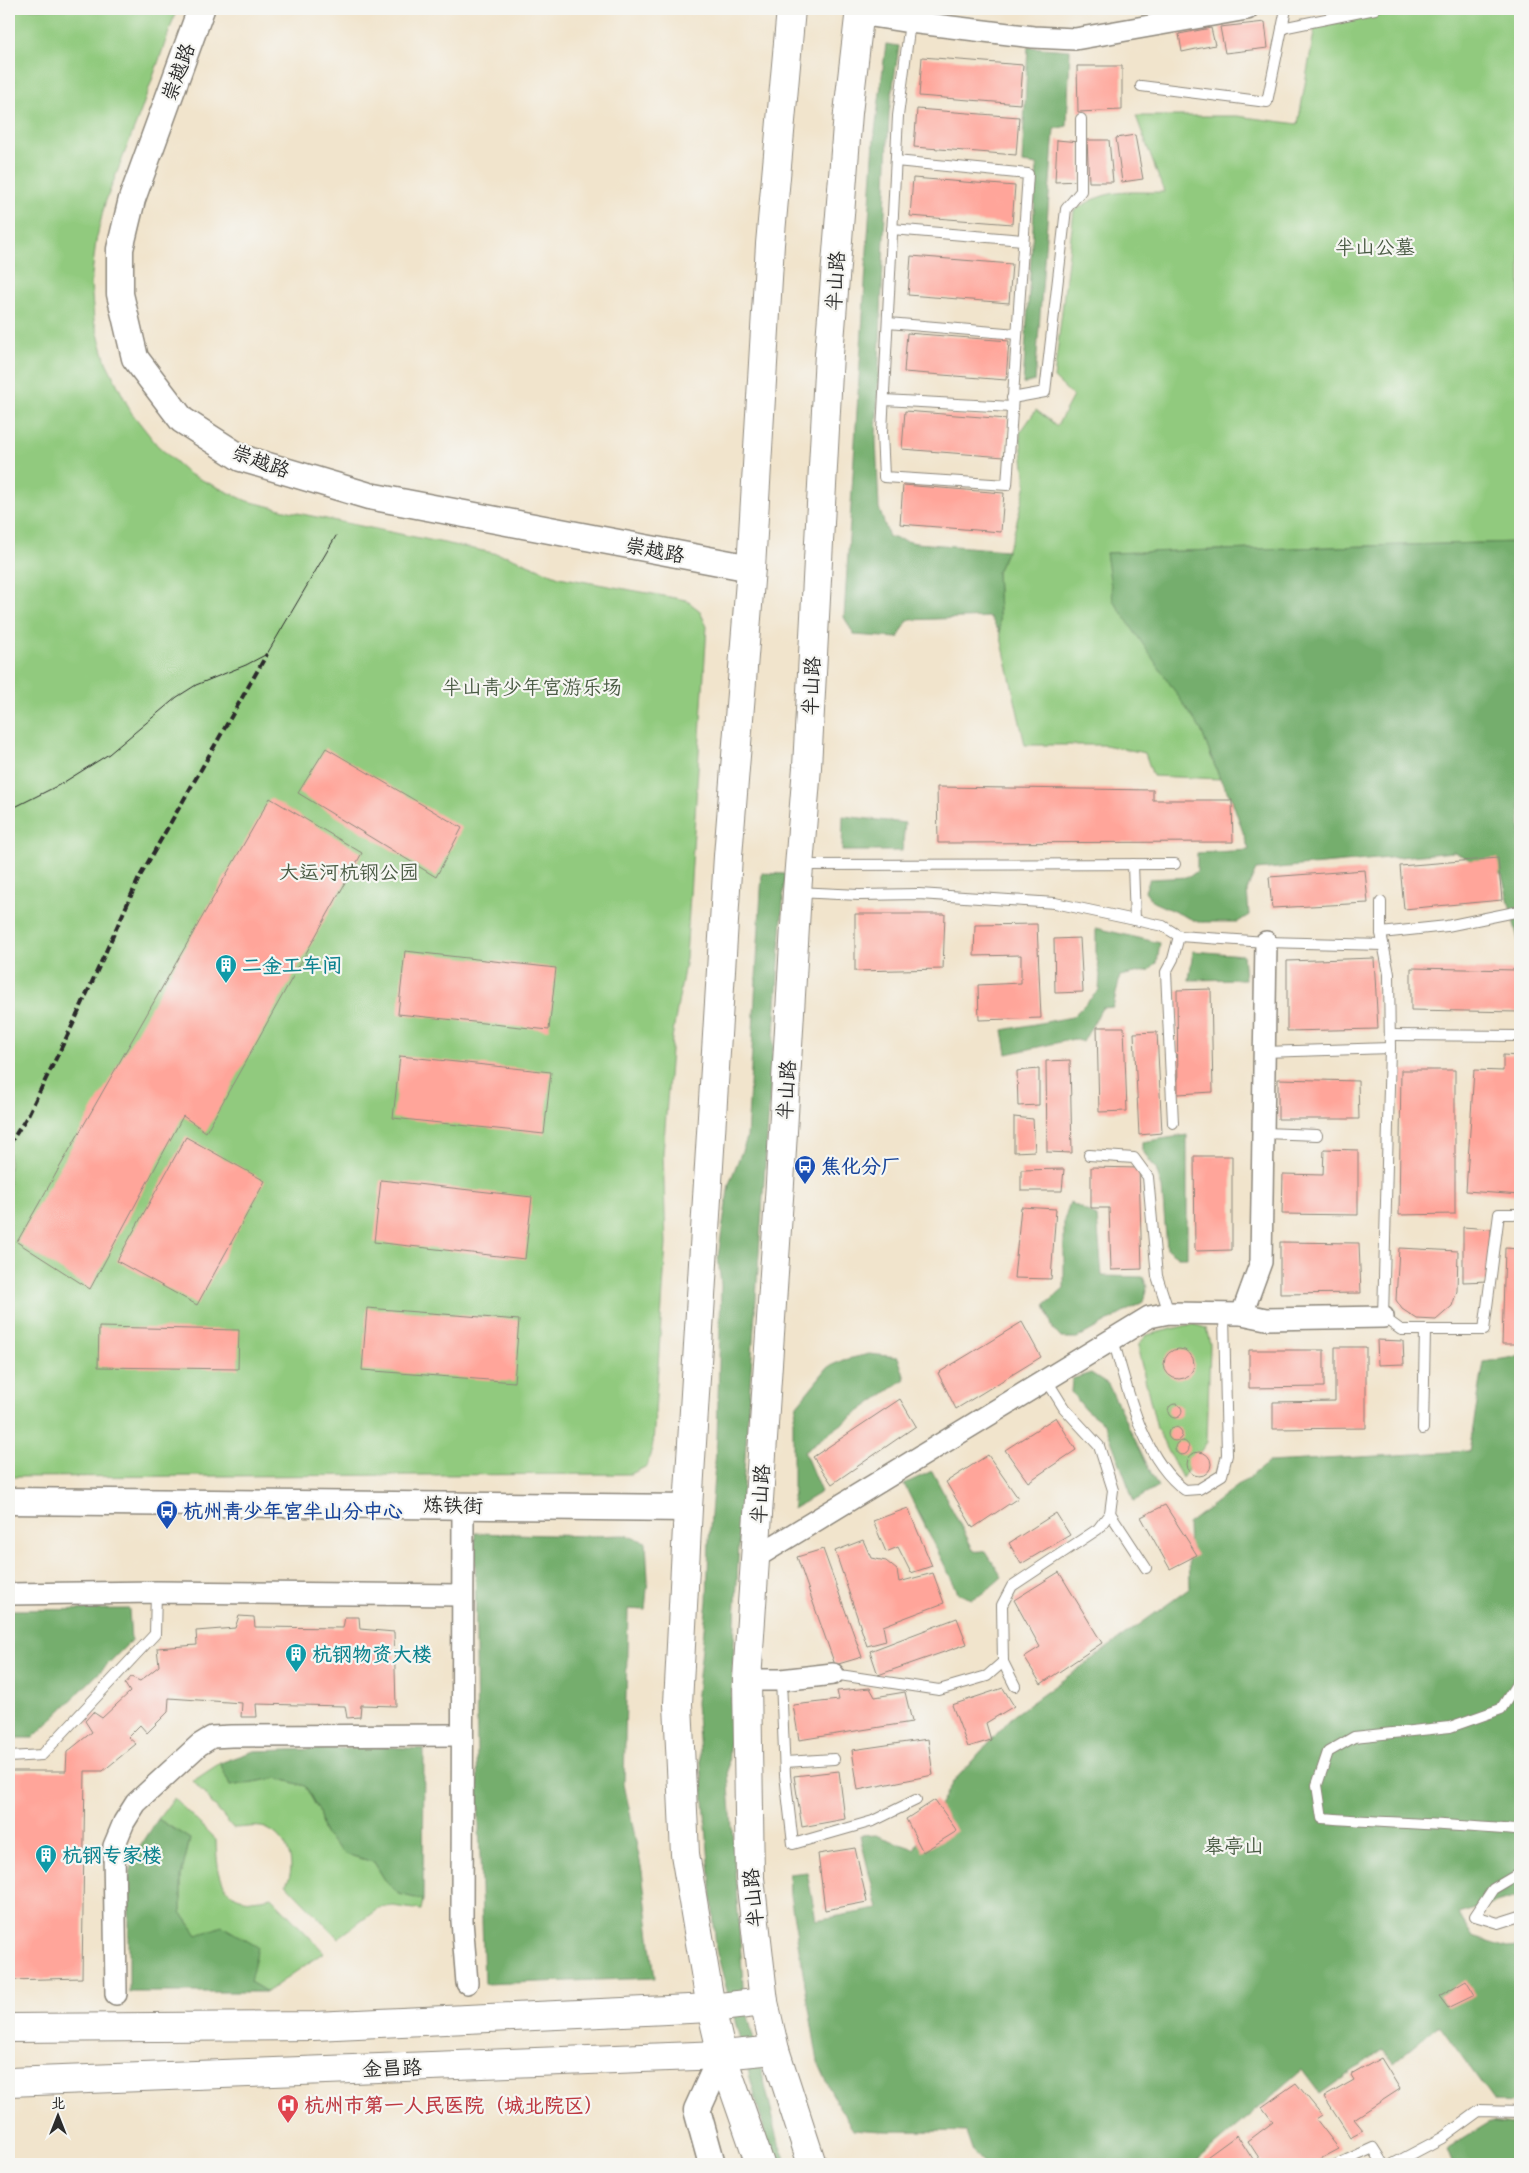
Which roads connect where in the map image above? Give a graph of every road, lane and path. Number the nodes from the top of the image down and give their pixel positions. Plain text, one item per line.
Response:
1 (201, 9) edge
2 (791, 9) edge
3 (1248, 9) edge
4 (1286, 9) edge
5 (1375, 9) edge
6 (860, 11) edge
7 (910, 22) junction
8 (1282, 28) junction
9 (1141, 86) dead end
10 (1080, 119) dead end
11 (896, 161) junction
12 (892, 229) junction
13 (1023, 240) junction
14 (888, 323) junction
15 (1017, 334) junction
16 (884, 400) junction
17 (1012, 402) junction
18 (751, 568) junction
19 (1133, 864) junction
20 (1175, 864) dead end
21 (799, 865) junction
22 (797, 892) junction
23 (1381, 902) dead end
24 (1520, 911) edge
25 (1135, 920) junction
26 (1381, 933) junction
27 (1179, 936) junction
28 (1266, 942) junction
29 (1383, 945) junction
30 (1390, 1035) junction
31 (1520, 1036) edge
32 (1390, 1048) junction
33 (1264, 1052) junction
34 (1173, 1123) dead end
35 (1263, 1133) junction
36 (1317, 1135) dead end
37 (1090, 1155) dead end
38 (1520, 1214) edge
39 (1168, 1313) junction
40 (1233, 1314) junction
41 (1383, 1317) junction
42 (1424, 1330) junction
43 (1113, 1339) junction
44 (1046, 1379) junction
45 (1423, 1429) dead end
46 (9, 1501) edge
47 (463, 1504) junction
48 (688, 1508) junction
49 (1110, 1513) junction
50 (756, 1557) junction
51 (1146, 1568) dead end
52 (156, 1592) junction
53 (9, 1594) edge
54 (462, 1595) junction
55 (1003, 1662) junction
56 (833, 1674) joint
57 (1520, 1679) edge
58 (747, 1680) junction
59 (781, 1680) junction
60 (1015, 1686) dead end
61 (462, 1735) junction
62 (9, 1756) edge
63 (834, 1759) dead end
64 (785, 1762) junction
65 (916, 1800) dead end
66 (1520, 1828) edge
67 (1520, 1873) edge
68 (1520, 1916) edge
69 (466, 1983) dead end
70 (116, 1994) dead end
71 (764, 2002) junction
72 (711, 2008) junction
73 (9, 2028) edge
74 (774, 2050) junction
75 (722, 2056) junction
76 (9, 2082) edge
77 (1520, 2112) edge
78 (712, 2164) edge
79 (760, 2164) edge
80 (812, 2164) edge
81 (1338, 2164) edge
82 (1383, 2164) edge
83 (1393, 2164) edge

1 - 18 street, 崇越路
2 - 18 main road
3 - 7 street
4 - 8 lane
5 - 8 lane
6 - 7 street
6 - 21 main road, 半山路
7 - 11 lane
8 - 9 lane
10 - 17 lane
11 - 12 lane
11 - 13 lane
12 - 13 lane
12 - 14 lane
13 - 15 lane
14 - 15 lane
14 - 16 lane
15 - 17 lane
16 - 17 lane
16 - 17 lane
18 - 48 main road
19 - 20 lane
19 - 21 lane
19 - 25 lane
21 - 22 main road, 半山路
22 - 25 lane
22 - 50 main road, 半山路
23 - 26 lane
24 - 26 lane
25 - 27 lane
26 - 29 lane
27 - 28 lane
27 - 34 lane
28 - 29 lane
28 - 33 street
29 - 30 lane
30 - 31 lane
30 - 32 lane
32 - 33 lane
32 - 41 lane
33 - 35 street
35 - 36 lane
35 - 40 street
37 - 39 lane
38 - 42 lane
39 - 40 street
39 - 43 street
40 - 41 street
40 - 43 lane
41 - 42 lane
42 - 45 lane
43 - 44 street
44 - 49 lane
44 - 50 street
46 - 47 street, 炼铁街
47 - 48 street, 炼铁街
47 - 54 street
48 - 72 main road
49 - 51 lane
49 - 55 lane
50 - 58 main road, 半山路
52 - 53 street
52 - 54 street
52 - 62 lane
54 - 61 street
55 - 56 lane
55 - 60 lane
56 - 59 street
57 - 66 lane
58 - 59 street
58 - 71 main road, 半山路
59 - 64 lane
61 - 69 street
61 - 70 street
63 - 64 lane
64 - 65 lane
67 - 68 lane
71 - 72 main road
71 - 74 main road, 半山路
72 - 73 main road
72 - 75 main road
74 - 75 main road, 金昌路
74 - 80 main road, 半山路
75 - 76 main road, 金昌路
75 - 78 street
75 - 79 main road
77 - 83 lane
81 - 82 lane

